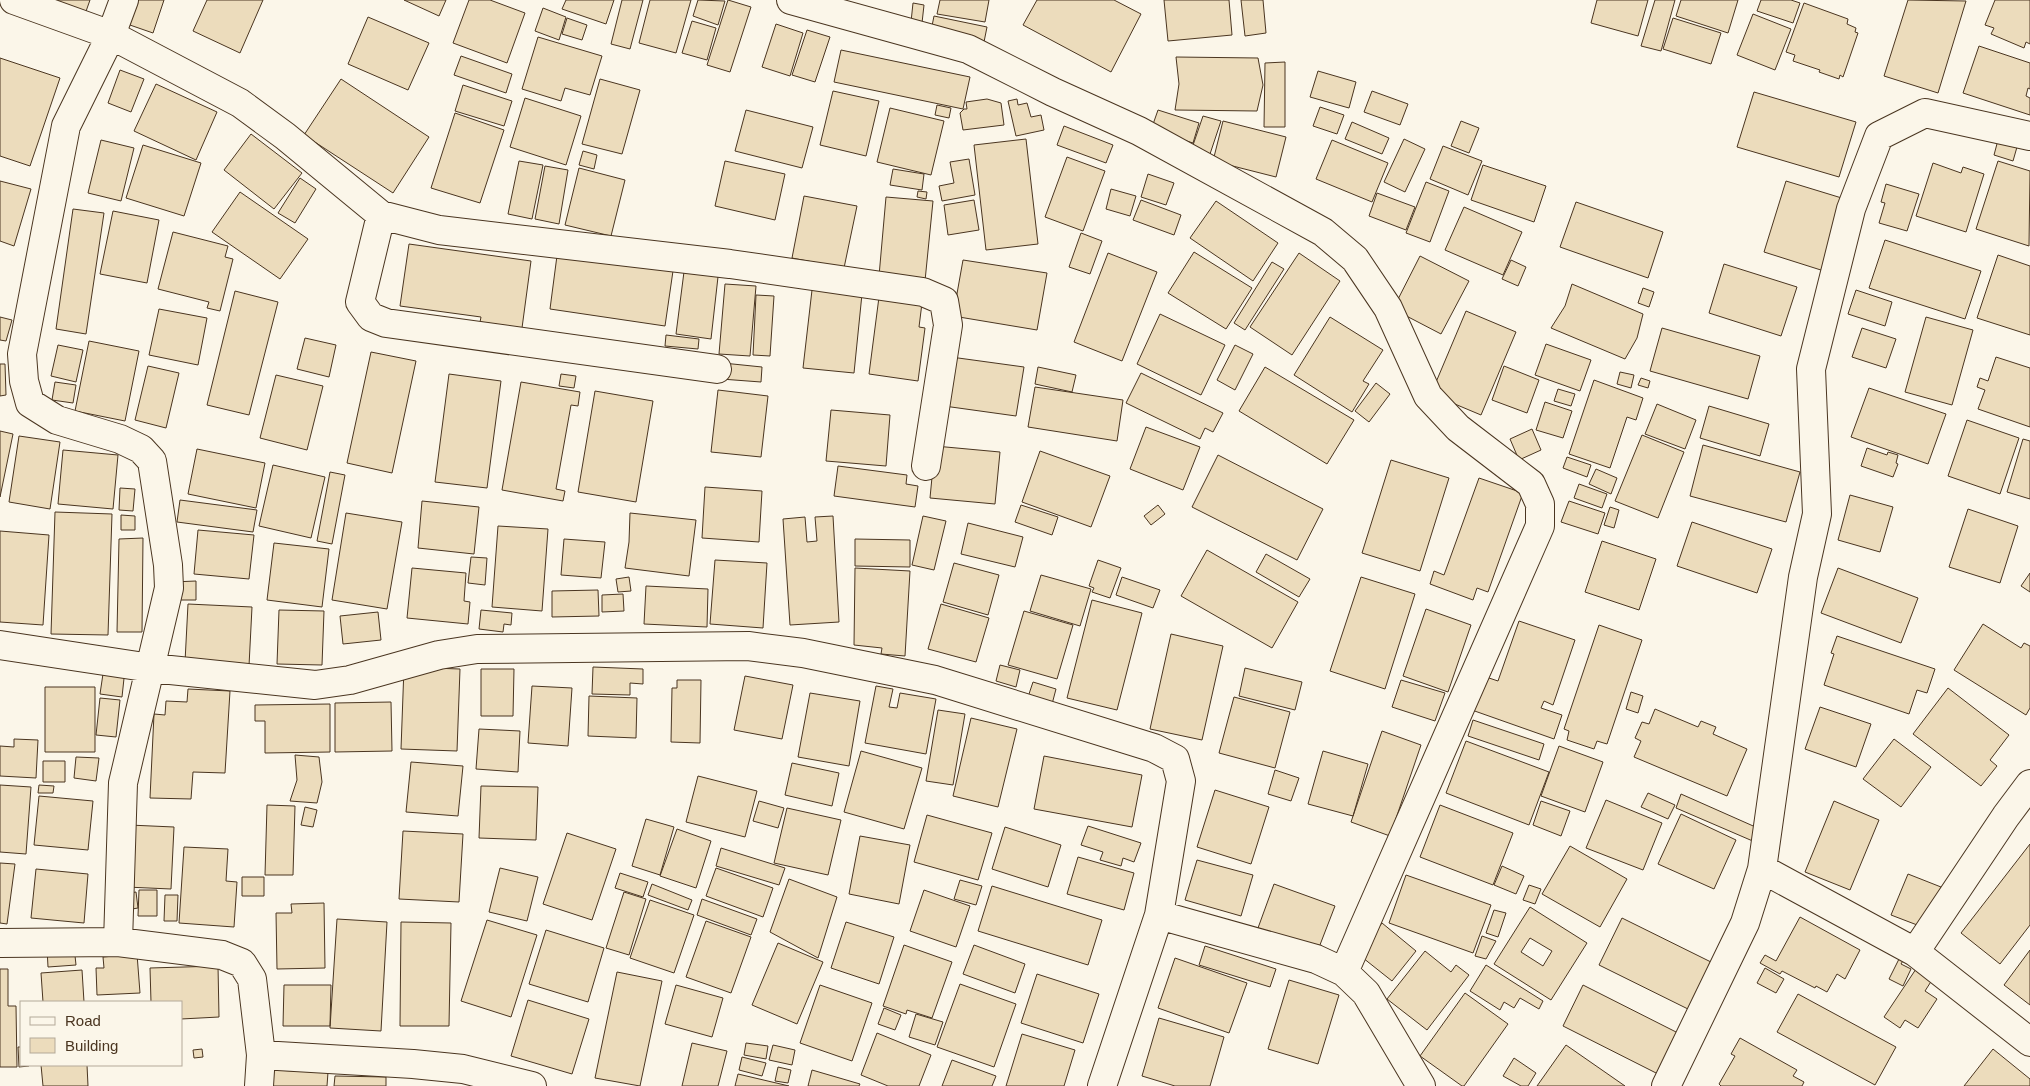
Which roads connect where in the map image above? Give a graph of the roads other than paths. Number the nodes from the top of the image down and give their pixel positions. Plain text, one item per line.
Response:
1 (14, 0) edge
2 (124, 0) edge
3 (791, 0) edge
4 (111, 35) junction
5 (2030, 136) edge
6 (381, 215) junction
7 (717, 369) dead end
8 (926, 466) dead end
9 (0, 645) edge
10 (151, 668) junction
11 (2030, 784) edge
12 (1762, 869) junction
13 (1159, 915) junction
14 (118, 942) junction
15 (0, 943) edge
16 (1915, 952) junction
17 (1344, 972) junction
18 (2030, 1042) edge
19 (261, 1055) junction
20 (412, 1075) edge
21 (259, 1086) edge
22 (532, 1086) edge
23 (1102, 1086) edge
24 (1421, 1086) edge
25 (1666, 1086) edge

1 - 4 street
2 - 4 street
3 - 17 street
4 - 6 street
4 - 10 street
5 - 12 street
6 - 7 street
6 - 8 street
9 - 10 street
10 - 13 street
10 - 14 street
11 - 16 street
12 - 16 street
12 - 25 street
13 - 17 street
13 - 23 street
14 - 15 street
14 - 19 street
16 - 18 street
17 - 24 street
19 - 20 street
19 - 21 street
20 - 22 street

